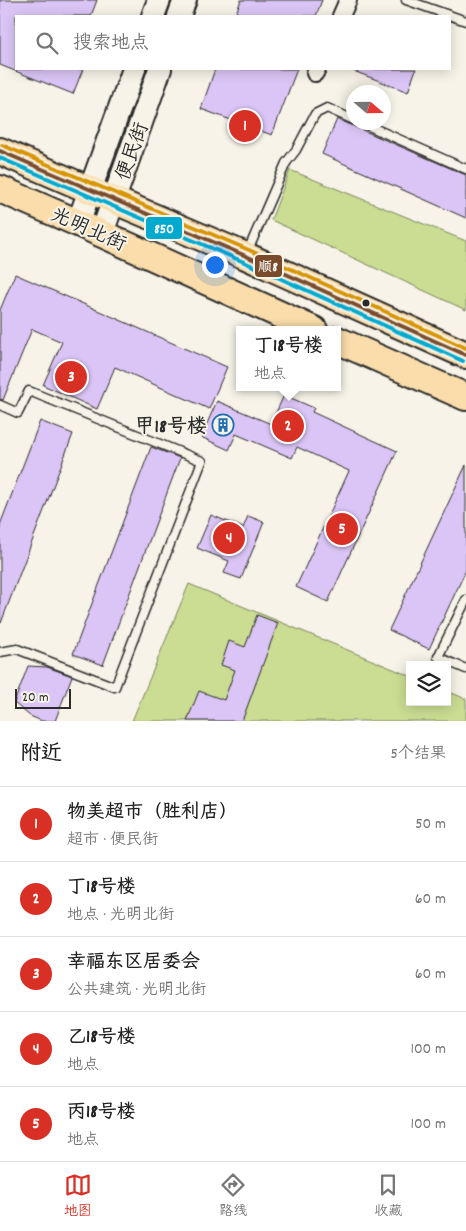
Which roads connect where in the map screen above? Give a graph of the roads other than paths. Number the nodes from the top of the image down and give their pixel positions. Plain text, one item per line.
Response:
1 (159, 0) edge
2 (185, 0) edge
3 (348, 0) edge
4 (406, 0) edge
5 (153, 15) edge
6 (179, 15) edge
7 (341, 15) edge
8 (449, 15) edge
9 (451, 16) edge
10 (466, 21) edge
11 (134, 70) edge
12 (160, 70) edge
13 (346, 116) edge
14 (378, 130) edge
15 (0, 151) edge
16 (466, 169) edge
17 (0, 190) edge
18 (101, 195) junction
19 (78, 223) junction
20 (102, 233) junction
21 (246, 256) junction
22 (305, 326) edge
23 (341, 342) edge
24 (466, 355) edge
25 (466, 398) edge
26 (0, 405) edge
27 (466, 600) edge
28 (0, 652) edge
29 (466, 669) edge

1 - 5 street
2 - 6 street
3 - 7 street
4 - 8 lane
9 - 10 lane
11 - 18 street, 便民街
12 - 18 street, 便民街
13 - 21 lane
14 - 16 lane
15 - 18 main road
17 - 19 main road, 光明北街
18 - 19 street, 便民街
18 - 20 street, 便民街
18 - 21 main road
19 - 20 main road, 光明北街
20 - 22 main road, 光明北街
21 - 24 main road
23 - 25 main road
26 - 28 lane
27 - 29 lane

